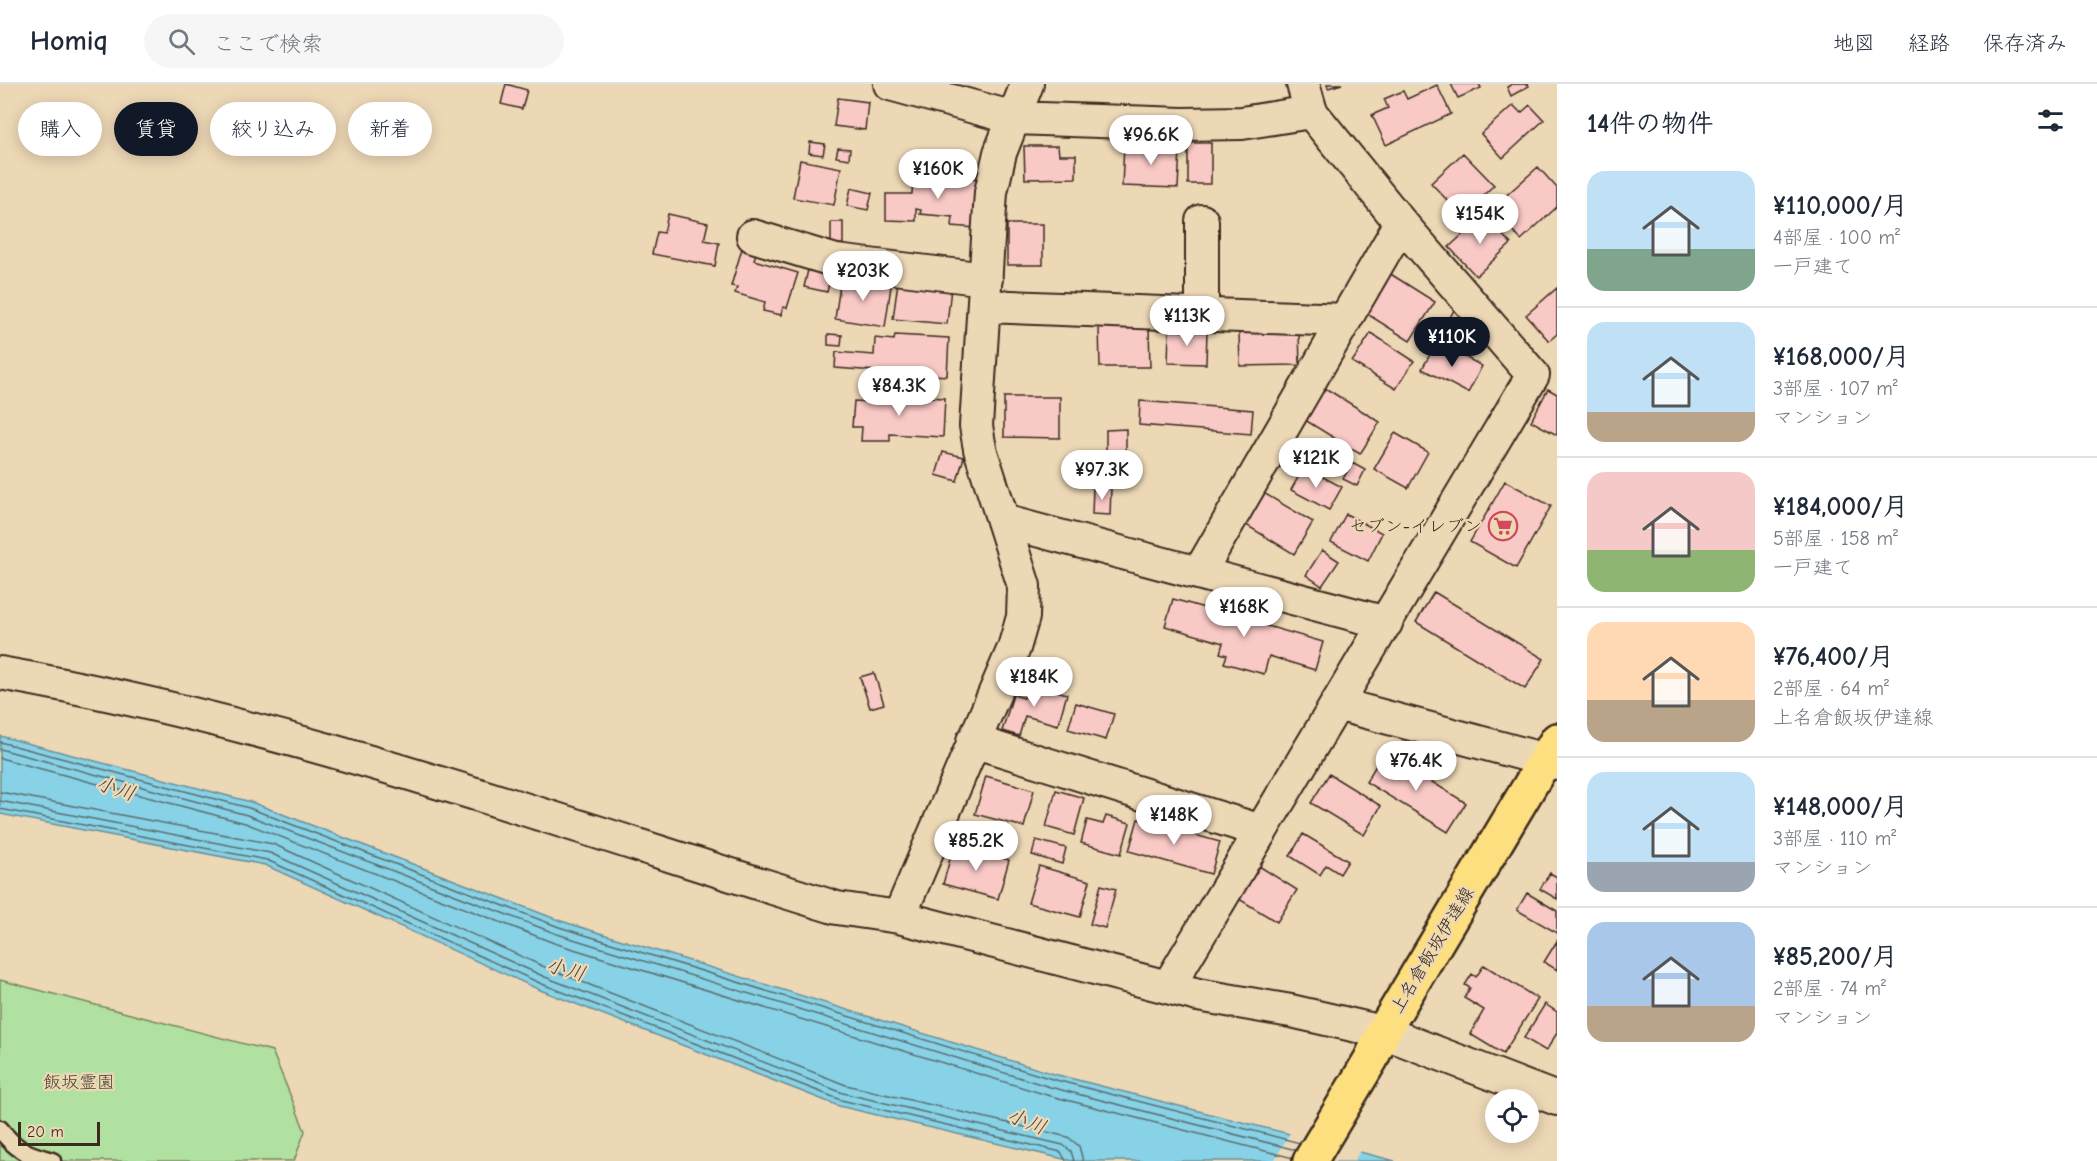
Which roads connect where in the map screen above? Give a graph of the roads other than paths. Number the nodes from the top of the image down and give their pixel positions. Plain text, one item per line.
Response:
1 (890, 84) edge
2 (1027, 84) edge
3 (1307, 98) edge
4 (1014, 118) junction
5 (1202, 221) dead end
6 (1401, 223) junction
7 (753, 236) dead end
8 (985, 292) junction
9 (1202, 314) junction
10 (1345, 320) junction
11 (1003, 520) junction
12 (1199, 573) junction
13 (1386, 623) junction
14 (0, 672) edge
15 (1337, 704) junction
16 (973, 741) junction
17 (1553, 754) edge
18 (1261, 831) junction
19 (899, 917) junction
20 (1168, 987) junction
21 (1377, 1046) junction
22 (1557, 1099) edge
23 (0, 1129) edge
24 (52, 1161) edge
25 (1310, 1161) edge

1 - 4 street
2 - 4 street
3 - 4 street
3 - 6 street
4 - 8 street
5 - 9 street
6 - 10 street
6 - 13 street
7 - 8 street
8 - 9 street
8 - 11 street
9 - 10 street
10 - 12 street
11 - 12 street
11 - 16 street
12 - 13 street
13 - 15 street
14 - 19 street
15 - 17 street
15 - 18 street
16 - 18 street
16 - 19 street
17 - 21 main road, 上名倉飯坂伊達線
18 - 20 street
19 - 20 street
20 - 21 street
21 - 22 street
21 - 25 main road, 上名倉飯坂伊達線
23 - 24 lane

